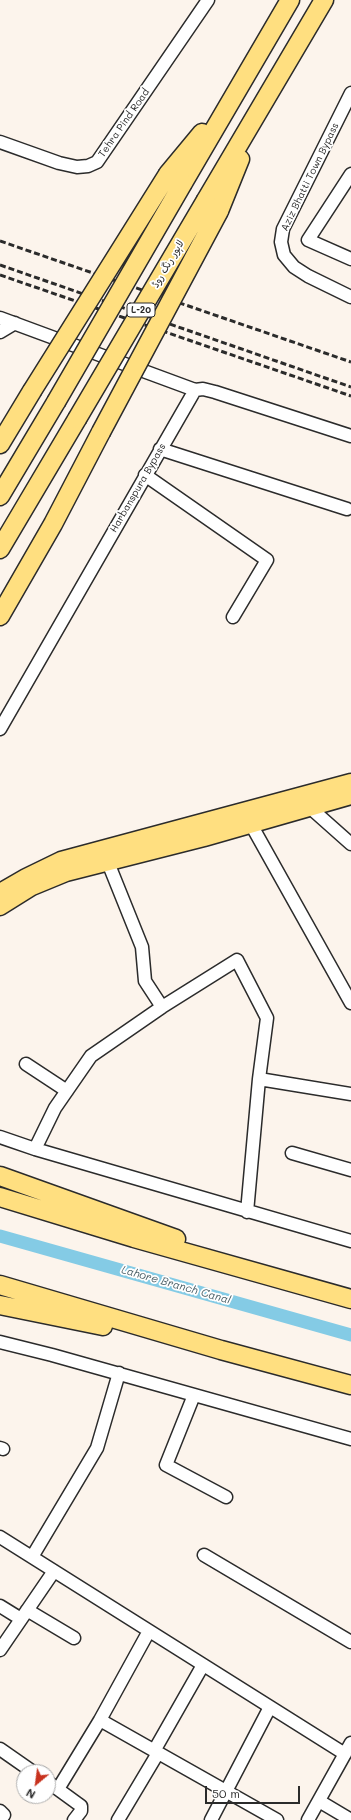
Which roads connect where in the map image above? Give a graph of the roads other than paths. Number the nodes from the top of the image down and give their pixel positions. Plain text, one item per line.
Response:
1 (208, 0) edge
2 (290, 0) edge
3 (324, 0) edge
4 (351, 93) edge
5 (232, 98) junction
6 (0, 142) edge
7 (351, 174) edge
8 (212, 205) junction
9 (351, 259) edge
10 (351, 297) edge
11 (0, 318) edge
12 (15, 323) junction
13 (0, 332) edge
14 (195, 390) junction
15 (351, 436) edge
16 (0, 444) edge
17 (160, 449) junction
18 (145, 475) junction
19 (0, 496) edge
20 (347, 508) dead end
21 (0, 549) edge
22 (0, 616) edge
23 (233, 617) dead end
24 (0, 729) edge
25 (351, 782) edge
26 (351, 796) edge
27 (295, 798) junction
28 (310, 807) junction
29 (247, 818) junction
30 (351, 844) edge
31 (102, 848) junction
32 (108, 864) junction
33 (0, 892) edge
34 (0, 907) edge
35 (351, 1002) edge
36 (162, 1008) junction
37 (26, 1064) dead end
38 (259, 1079) junction
39 (67, 1091) junction
40 (351, 1094) edge
41 (0, 1137) edge
42 (35, 1149) junction
43 (292, 1153) dead end
44 (351, 1170) edge
45 (0, 1176) edge
46 (0, 1197) edge
47 (247, 1212) junction
48 (351, 1241) edge
49 (0, 1285) edge
50 (310, 1287) junction
51 (351, 1299) edge
52 (0, 1305) edge
53 (0, 1342) edge
54 (221, 1350) junction
55 (119, 1373) junction
56 (351, 1385) edge
57 (194, 1395) junction
58 (351, 1439) edge
59 (226, 1497) dead end
60 (0, 1537) edge
61 (204, 1555) dead end
62 (32, 1557) junction
63 (54, 1571) junction
64 (0, 1606) edge
65 (24, 1615) junction
66 (149, 1631) junction
67 (74, 1638) dead end
68 (351, 1642) edge
69 (0, 1650) edge
70 (203, 1665) junction
71 (270, 1707) junction
72 (100, 1720) junction
73 (351, 1743) edge
74 (0, 1749) edge
75 (156, 1752) junction
76 (345, 1754) junction
77 (22, 1764) edge
78 (56, 1782) edge
79 (56, 1788) edge
80 (225, 1791) junction
81 (319, 1801) junction
82 (0, 1811) edge
83 (0, 1820) edge
84 (74, 1820) edge
85 (118, 1820) edge
86 (211, 1820) edge
87 (277, 1820) edge
88 (308, 1820) edge
89 (351, 1820) edge

1 - 6 street, Tehra Pind Road
2 - 5 highway, L-20
3 - 8 highway, لاہور رنگ روڈ / L-20
4 - 10 street, Aziz Bhatti Town Bypass
5 - 16 highway, bridge
5 - 19 highway, L-20, bridge
7 - 9 street
8 - 21 highway, لاہور رنگ روڈ / L-20, bridge
8 - 22 highway, bridge
11 - 12 street
12 - 13 street
12 - 14 street
14 - 15 street
14 - 17 street, Harbanspura Bypass
17 - 18 street, Harbanspura Bypass
17 - 20 street
18 - 23 street
18 - 24 street, Harbanspura Bypass
25 - 27 main road
26 - 28 main road
27 - 28 street
27 - 29 main road
28 - 29 main road
28 - 30 street
29 - 31 main road
29 - 32 main road
29 - 35 street
31 - 32 street
31 - 33 main road
32 - 34 main road
32 - 36 street
36 - 38 street
36 - 39 street
37 - 39 street
38 - 40 street
38 - 47 street
39 - 42 street
41 - 42 street
42 - 47 street
43 - 44 street
45 - 50 highway
46 - 50 highway
47 - 48 street
49 - 54 highway
50 - 51 highway
52 - 54 highway
53 - 55 street
54 - 56 highway
55 - 57 street
55 - 62 street
57 - 58 street
57 - 59 street
60 - 62 street
61 - 68 street
62 - 63 street
63 - 65 street
63 - 66 street
64 - 65 street
65 - 67 street
65 - 69 street
66 - 70 street
66 - 72 street
70 - 71 street
70 - 75 street
71 - 76 street
71 - 80 street
72 - 75 street
72 - 78 street
73 - 76 street
74 - 77 street
75 - 80 street
75 - 85 street
76 - 81 street
79 - 84 street
80 - 86 street
80 - 87 street
81 - 88 street
81 - 89 street
82 - 83 street

